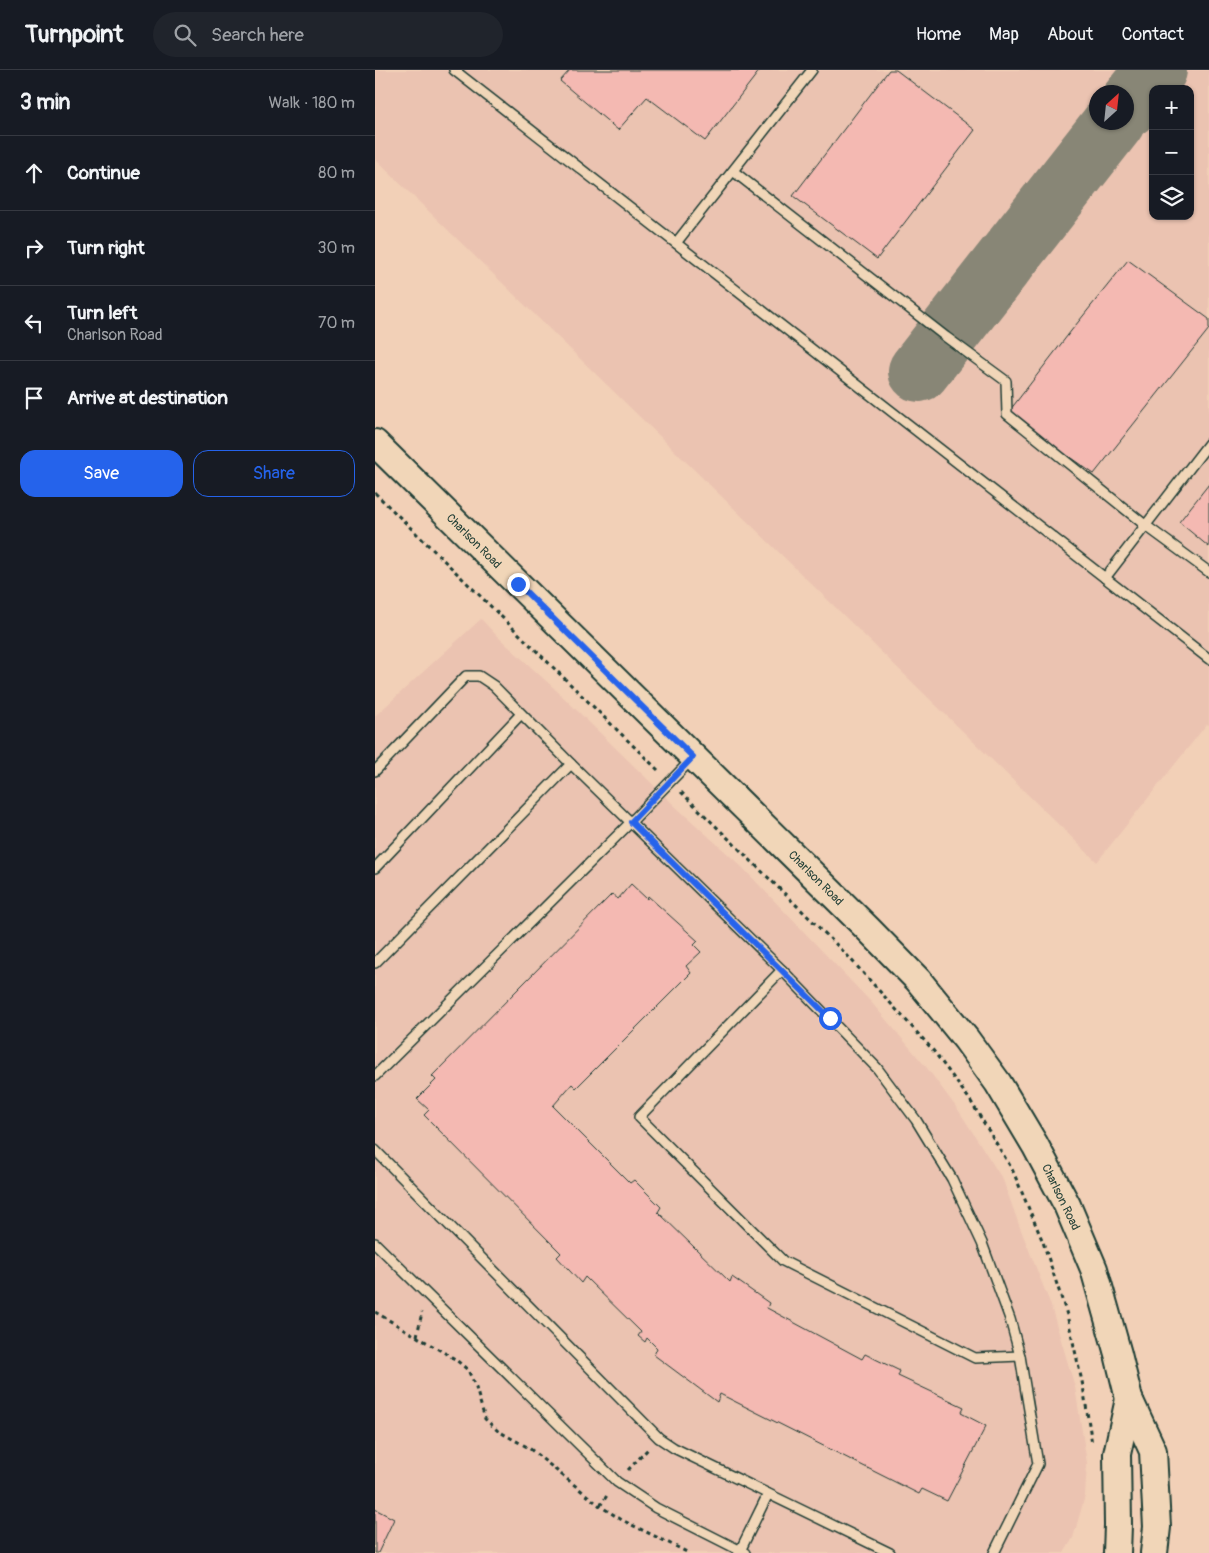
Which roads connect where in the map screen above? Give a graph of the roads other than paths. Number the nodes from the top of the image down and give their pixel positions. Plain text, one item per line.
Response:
1 (454, 70) edge
2 (813, 70) edge
3 (733, 171) junction
4 (676, 243) junction
5 (375, 443) edge
6 (1209, 443) edge
7 (1145, 525) junction
8 (1209, 572) edge
9 (1105, 578) junction
10 (1209, 659) edge
11 (521, 714) junction
12 (693, 757) junction
13 (571, 764) junction
14 (375, 771) edge
15 (631, 822) junction
16 (375, 868) edge
17 (375, 963) edge
18 (782, 970) junction
19 (375, 1076) edge
20 (375, 1150) edge
21 (375, 1243) edge
22 (1020, 1356) junction
23 (1129, 1399) junction
24 (767, 1494) junction
25 (741, 1552) edge
26 (890, 1553) edge
27 (994, 1553) edge
28 (1117, 1553) edge
29 (1155, 1553) edge

1 - 4 lane
2 - 3 lane
3 - 4 lane
3 - 7 lane
4 - 9 lane
5 - 12 street, Charlson Road
6 - 7 lane
7 - 8 lane
7 - 9 lane
9 - 10 lane
11 - 13 lane
11 - 14 lane
11 - 16 lane
12 - 15 lane
12 - 23 street, Charlson Road
13 - 15 lane
13 - 17 lane
15 - 18 lane
15 - 19 lane
18 - 22 lane
18 - 22 lane
20 - 24 lane
21 - 25 lane
22 - 27 lane
23 - 28 street, Charlson Road
23 - 29 street, Charlson Road
24 - 25 lane
24 - 26 lane

